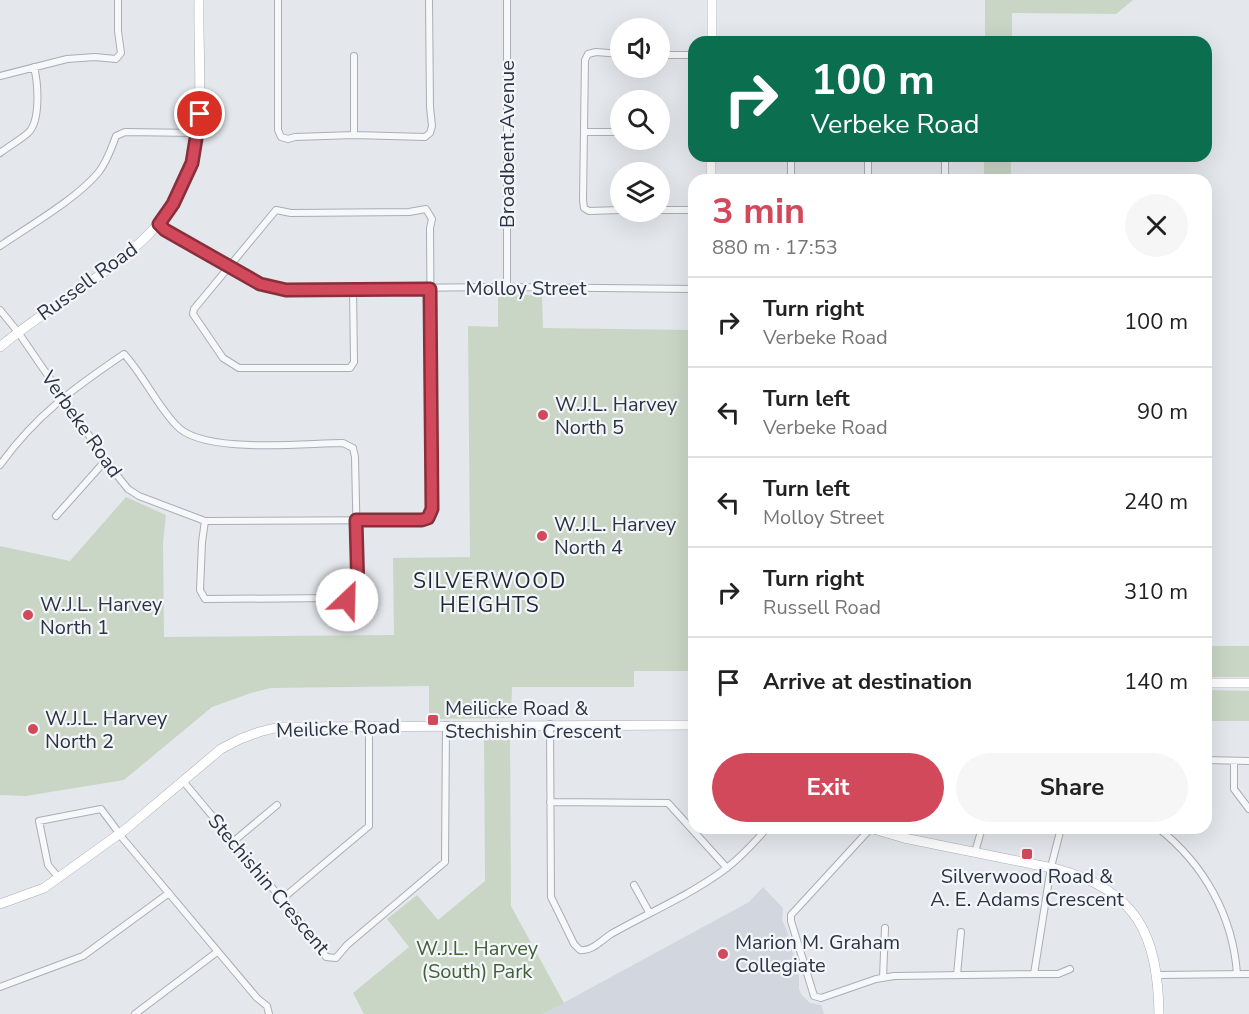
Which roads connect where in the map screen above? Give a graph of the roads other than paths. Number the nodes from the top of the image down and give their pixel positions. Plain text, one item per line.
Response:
1 (118, 0) edge
2 (199, 0) edge
3 (278, 0) edge
4 (429, 0) edge
5 (507, 0) edge
6 (712, 0) edge
7 (712, 36) edge
8 (610, 53) edge
9 (670, 55) edge
10 (688, 55) edge
11 (354, 56) dead end
12 (34, 67) junction
13 (0, 76) edge
14 (584, 132) junction
15 (610, 132) edge
16 (197, 133) junction
17 (354, 135) junction
18 (0, 153) edge
19 (670, 210) edge
20 (688, 210) edge
21 (610, 211) edge
22 (159, 224) junction
23 (0, 246) edge
24 (229, 267) junction
25 (507, 288) junction
26 (353, 289) junction
27 (430, 289) junction
28 (688, 289) edge
29 (0, 310) edge
30 (18, 332) junction
31 (0, 347) edge
32 (63, 397) junction
33 (106, 460) junction
34 (0, 465) edge
35 (57, 516) dead end
36 (356, 520) junction
37 (205, 521) junction
38 (1212, 682) edge
39 (1249, 683) edge
40 (550, 724) junction
41 (446, 725) junction
42 (688, 725) edge
43 (369, 726) junction
44 (1212, 760) edge
45 (1234, 761) junction
46 (1249, 761) edge
47 (183, 781) junction
48 (550, 802) junction
49 (277, 805) dead end
50 (1249, 809) edge
51 (688, 825) edge
52 (118, 831) junction
53 (696, 834) edge
54 (761, 834) edge
55 (865, 834) edge
56 (891, 834) edge
57 (980, 834) edge
58 (1059, 834) edge
59 (1165, 834) edge
60 (234, 841) junction
61 (975, 852) junction
62 (1051, 867) junction
63 (727, 868) junction
64 (59, 878) junction
65 (634, 885) dead end
66 (169, 893) junction
67 (282, 899) junction
68 (0, 904) edge
69 (649, 912) junction
70 (885, 928) dead end
71 (961, 932) dead end
72 (217, 952) junction
73 (1070, 969) dead end
74 (1034, 974) junction
75 (1237, 974) junction
76 (957, 975) junction
77 (1157, 975) junction
78 (1249, 975) edge
79 (883, 978) junction
80 (0, 987) edge
81 (135, 1014) edge
82 (269, 1014) edge
83 (1159, 1014) edge

1 - 12 street
2 - 16 street, Russell Road
3 - 17 street
4 - 17 street
5 - 25 street, Broadbent Avenue
6 - 7 street
8 - 14 street
9 - 10 street
11 - 17 street
12 - 13 street
12 - 18 street
14 - 15 street
14 - 21 street
16 - 22 street, Russell Road
16 - 23 street
19 - 20 street
22 - 24 street, Molloy Street
22 - 30 street, Russell Road
24 - 26 street, Molloy Street
24 - 26 street
24 - 27 street
25 - 27 street, Molloy Street
25 - 28 street, Molloy Street
26 - 27 street, Molloy Street
27 - 36 street, Verbeke Road
29 - 30 street, Verbeke Road
30 - 31 street, Russell Road
30 - 32 street, Verbeke Road
32 - 33 street, Verbeke Road
32 - 34 street
32 - 36 street
33 - 35 street
33 - 37 street, Verbeke Road
36 - 37 street, Verbeke Road
36 - 37 street
38 - 39 street
40 - 41 street, Meilicke Road
40 - 42 street, Meilicke Road
40 - 48 street
41 - 43 street, Meilicke Road
41 - 67 street, Stechishin Crescent
43 - 47 street, Meilicke Road
43 - 67 street
44 - 45 street
45 - 46 street
45 - 50 street
47 - 52 street, Meilicke Road
47 - 60 street, Stechishin Crescent
48 - 51 street
48 - 69 street
49 - 60 street
52 - 64 street, Meilicke Road
52 - 64 street
52 - 66 street
53 - 63 street
54 - 63 street
55 - 79 street
56 - 61 street
57 - 61 street
58 - 62 street
59 - 75 street
60 - 67 street, Stechishin Crescent
61 - 62 street
62 - 74 street
62 - 77 street
63 - 69 street
64 - 68 street, Meilicke Road
65 - 69 street
66 - 72 street
66 - 80 street
70 - 79 street
71 - 76 street
72 - 81 street
72 - 82 street
73 - 74 street
74 - 76 street
75 - 77 street
75 - 78 street
76 - 79 street
77 - 83 street

